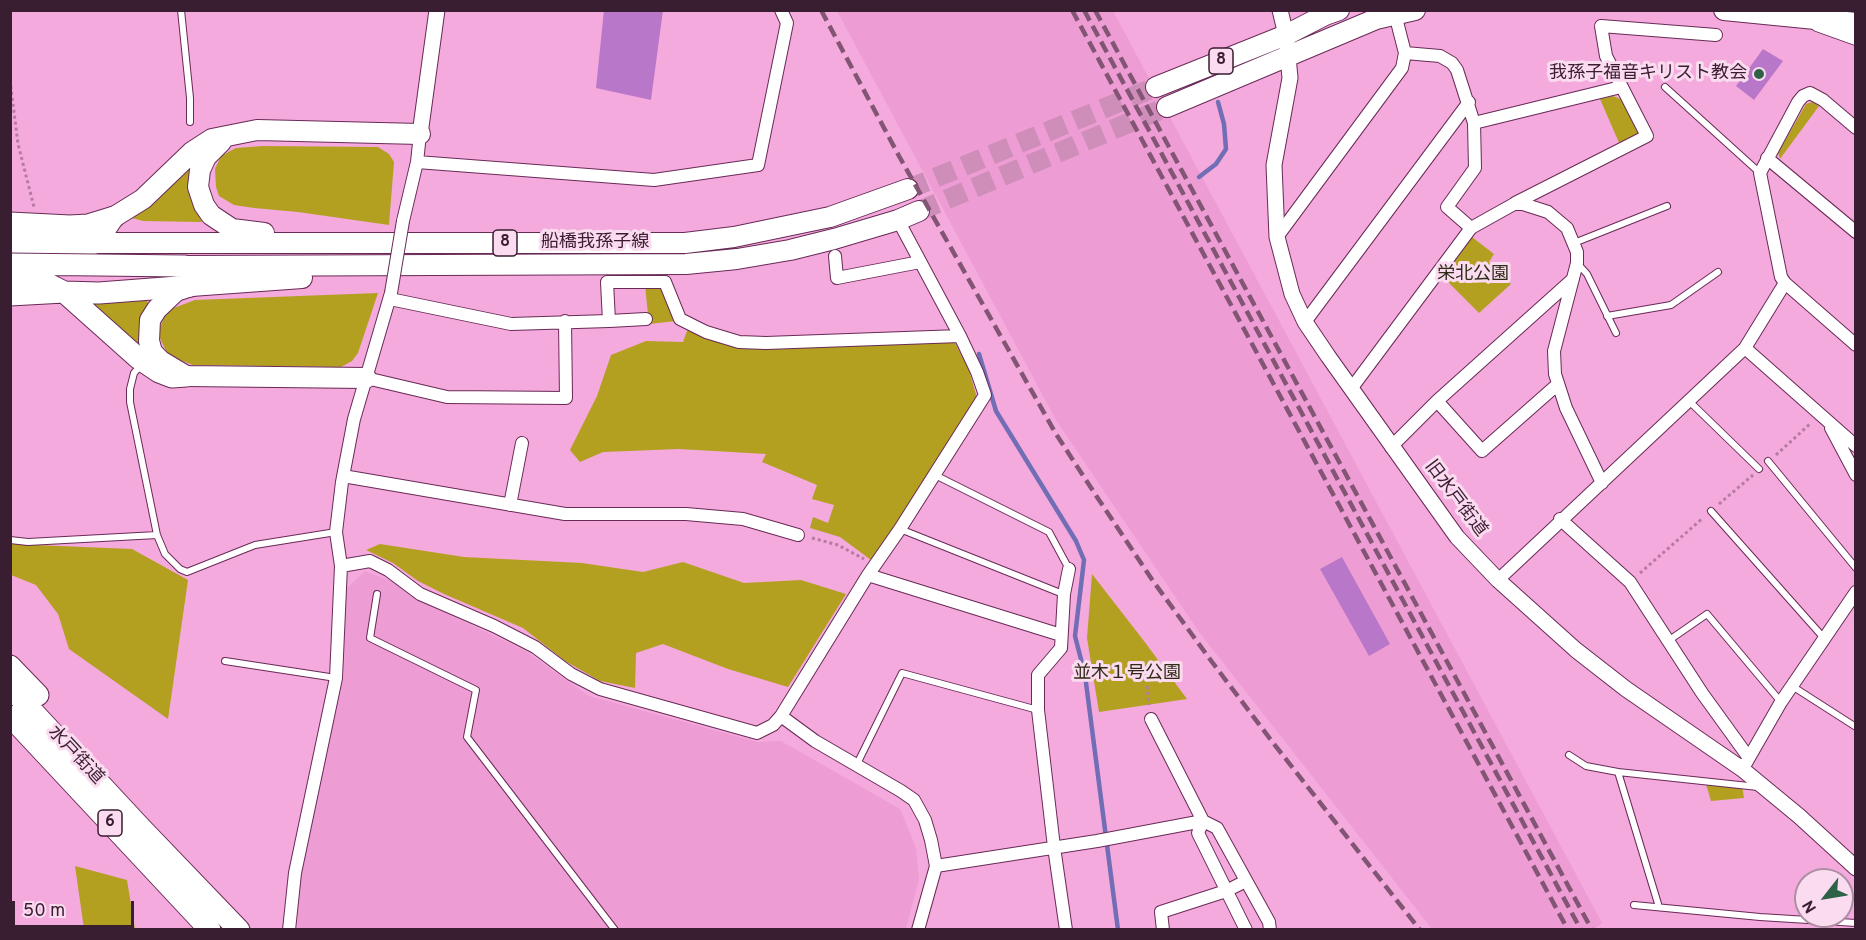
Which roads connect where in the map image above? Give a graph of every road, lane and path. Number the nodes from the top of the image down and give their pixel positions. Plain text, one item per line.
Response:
1 (181, 10) edge
2 (437, 10) edge
3 (782, 10) edge
4 (1280, 10) edge
5 (1339, 10) edge
6 (1415, 10) edge
7 (1724, 10) edge
8 (1395, 14) junction
9 (1799, 18) junction
10 (1856, 23) edge
11 (1287, 35) junction
12 (1716, 35) dead end
13 (1856, 39) edge
14 (1405, 53) junction
15 (1289, 57) junction
16 (10, 80) edge
17 (1156, 87) tunnel mouth
18 (1621, 87) junction
19 (1665, 87) dead end
20 (1469, 102) junction
21 (1167, 107) tunnel mouth
22 (190, 122) dead end
23 (1474, 123) junction
24 (1856, 128) edge
25 (239, 132) junction
26 (420, 134) junction
27 (1767, 158) junction
28 (417, 162) junction
29 (1760, 173) junction
30 (908, 189) tunnel mouth
31 (1514, 204) junction
32 (1666, 206) dead end
33 (919, 211) tunnel mouth
34 (114, 217) junction
35 (898, 220) junction
36 (10, 223) edge
37 (38, 224) junction
38 (70, 226) junction
39 (1471, 228) junction
40 (1856, 232) edge
41 (1276, 237) junction
42 (10, 242) edge
43 (95, 243) junction
44 (1573, 243) junction
45 (361, 244) junction
46 (835, 256) dead end
47 (920, 262) junction
48 (1577, 263) junction
49 (10, 264) edge
50 (1719, 272) dead end
51 (606, 274) junction
52 (188, 276) junction
53 (10, 278) edge
54 (1573, 279) junction
55 (1785, 283) junction
56 (64, 292) junction
57 (10, 295) edge
58 (390, 296) junction
59 (1607, 316) junction
60 (646, 319) dead end
61 (565, 321) junction
62 (609, 321) junction
63 (1305, 322) junction
64 (1616, 333) dead end
65 (960, 336) junction
66 (1856, 345) edge
67 (1744, 348) junction
68 (148, 357) junction
69 (186, 376) joint
70 (366, 378) junction
71 (1558, 384) junction
72 (1351, 389) junction
73 (1437, 401) junction
74 (1689, 401) junction
75 (1827, 421) junction
76 (522, 444) dead end
77 (1856, 446) edge
78 (1391, 447) junction
79 (1768, 461) dead end
80 (1759, 469) dead end
81 (935, 475) junction
82 (1856, 475) edge
83 (343, 476) junction
84 (1602, 483) junction
85 (510, 505) junction
86 (1711, 511) dead end
87 (1560, 519) junction
88 (900, 529) junction
89 (336, 531) junction
90 (157, 535) junction
91 (798, 535) joint
92 (10, 540) edge
93 (341, 566) junction
94 (1856, 568) edge
95 (1069, 569) joint
96 (872, 570) junction
97 (1498, 580) junction
98 (1856, 592) edge
99 (377, 594) dead end
100 (1064, 594) junction
101 (1061, 635) junction
102 (1823, 637) junction
103 (1668, 641) junction
104 (225, 661) dead end
105 (10, 666) edge
106 (336, 678) junction
107 (1147, 686) dead end
108 (1792, 686) junction
109 (10, 687) edge
110 (1782, 702) junction
111 (1038, 710) junction
112 (10, 716) edge
113 (781, 716) junction
114 (1151, 719) joint
115 (1856, 727) edge
116 (1569, 755) dead end
117 (1746, 763) junction
118 (856, 766) junction
119 (1618, 772) junction
120 (1764, 787) junction
121 (1203, 821) junction
122 (141, 828) junction
123 (1054, 847) junction
124 (936, 866) junction
125 (1856, 868) edge
126 (1246, 882) junction
127 (1226, 891) junction
128 (1634, 904) dead end
129 (1659, 907) junction
130 (1856, 923) edge
131 (210, 930) edge
132 (239, 930) edge
133 (289, 930) edge
134 (615, 930) edge
135 (918, 930) edge
136 (1066, 930) edge
137 (1163, 930) edge
138 (1246, 930) edge
139 (1270, 930) edge

1 - 22 lane
2 - 26 street
3 - 28 street
4 - 11 street, 旧水戸街道
5 - 11 main road, 8
6 - 8 main road, 8
7 - 9 main road
8 - 14 street
8 - 15 main road, 8
9 - 10 main road
9 - 13 street
11 - 15 street, 旧水戸街道
11 - 17 main road, 8
12 - 18 street
14 - 20 street
14 - 41 street
15 - 21 main road, 8
15 - 41 street, 旧水戸街道
16 - 37 path
18 - 23 street
18 - 31 street
19 - 29 lane
20 - 23 street
20 - 63 street
23 - 39 street
24 - 27 street
25 - 26 main road
25 - 34 main road
25 - 45 main road
26 - 28 street
27 - 29 street
27 - 40 street
28 - 58 street, bridge
29 - 55 street
30 - 45 main road, 船橋我孫子線 / 8
31 - 39 street
31 - 44 street
32 - 44 lane
33 - 35 main road, 船橋我孫子線 / 8
34 - 38 highway
34 - 43 main road
35 - 47 street
35 - 51 main road, 船橋我孫子線 / 8
36 - 37 highway
37 - 38 highway
38 - 43 highway
39 - 72 street
41 - 63 street, 旧水戸街道
42 - 43 highway
43 - 45 main road, 船橋我孫子線 / 8
44 - 48 street
46 - 47 street
47 - 65 street
48 - 54 street
48 - 59 lane
49 - 52 highway
50 - 59 lane
51 - 52 main road, 船橋我孫子線 / 8
51 - 62 street
51 - 65 street
52 - 56 highway
52 - 68 main road
53 - 56 highway
54 - 71 street
54 - 73 street
55 - 66 street
55 - 67 street
56 - 57 highway
56 - 68 highway
58 - 61 street
58 - 70 street
59 - 64 lane
60 - 62 street
61 - 62 street
61 - 70 street
63 - 72 street, 旧水戸街道
65 - 81 street
67 - 74 street
67 - 75 street
68 - 69 highway
68 - 90 lane
69 - 70 main road
70 - 83 street
71 - 73 street
71 - 84 street
72 - 78 street, 旧水戸街道
73 - 78 street
74 - 80 lane
74 - 84 street
75 - 77 street
75 - 82 street
76 - 85 street
78 - 97 street, 旧水戸街道
79 - 94 lane
81 - 88 street
81 - 95 lane
83 - 85 street
83 - 89 street
84 - 87 street
85 - 91 street
86 - 102 lane
87 - 97 street
87 - 103 street
88 - 96 street
88 - 100 lane
89 - 90 lane
89 - 93 street
90 - 92 lane
91 - 96 path
93 - 106 street
93 - 113 street
95 - 100 street
96 - 101 street
96 - 113 street
97 - 117 street, 旧水戸街道
98 - 102 street
99 - 134 lane
100 - 101 street
101 - 111 street
102 - 108 street
103 - 110 lane
103 - 117 street
104 - 106 lane
105 - 122 highway
106 - 133 street
107 - 114 path
108 - 110 street
108 - 115 lane
109 - 122 highway, 水戸街道 / 6
110 - 117 street
111 - 118 lane
111 - 123 street
112 - 131 highway, 水戸街道 / 6
113 - 118 street
114 - 121 street
116 - 119 lane
117 - 120 street, 旧水戸街道
118 - 124 street
119 - 120 lane
119 - 129 lane
120 - 125 street, 旧水戸街道
121 - 123 street
121 - 126 street
121 - 127 street
122 - 132 highway, 水戸街道 / 6
123 - 124 street
123 - 136 street
124 - 135 street
126 - 127 street
126 - 139 street
127 - 137 street
127 - 138 street
128 - 129 lane
129 - 130 lane

